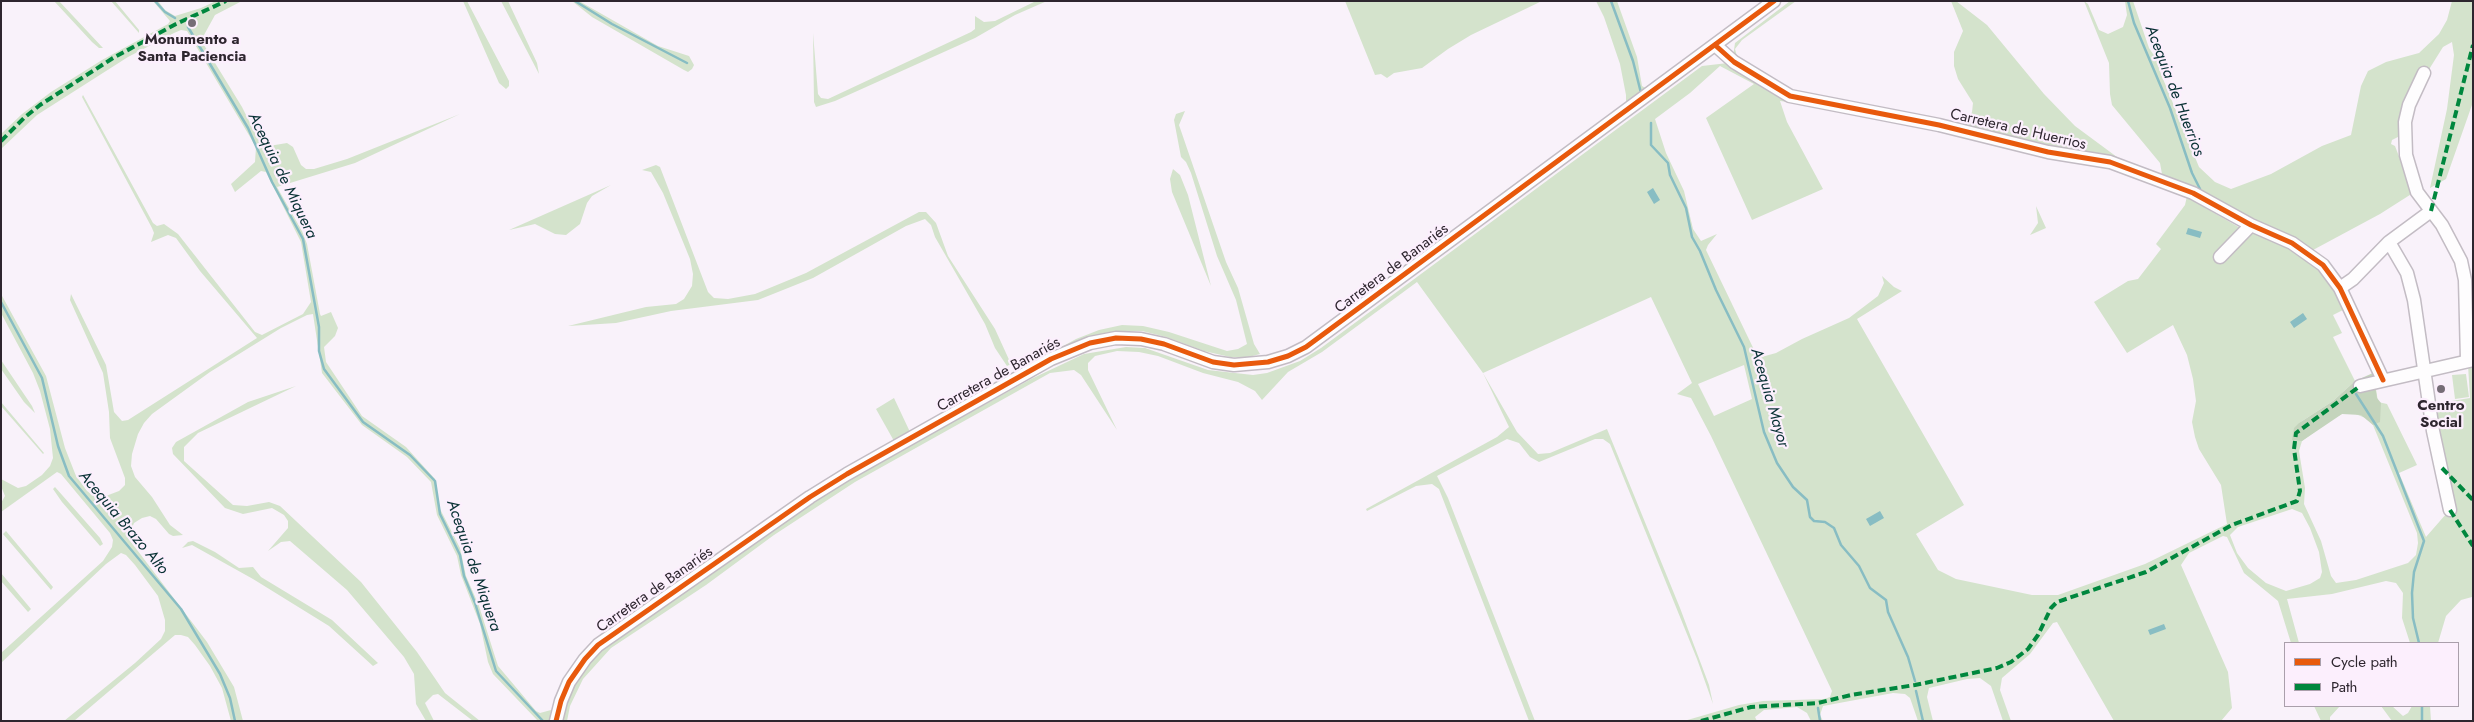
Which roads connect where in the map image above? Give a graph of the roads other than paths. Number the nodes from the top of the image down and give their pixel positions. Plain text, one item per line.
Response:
1 (1774, 1) edge
2 (1715, 45) junction
3 (2424, 72) dead end
4 (2431, 211) junction
5 (2251, 225) junction
6 (2389, 242) junction
7 (2220, 258) dead end
8 (2340, 288) junction
9 (2470, 360) edge
10 (2424, 370) junction
11 (2383, 380) junction
12 (2360, 386) dead end
13 (2450, 510) dead end
14 (556, 721) edge

1 - 2 street, Carretera de Banariés
2 - 5 street, Carretera de Huerrios
2 - 14 street, Carretera de Banariés
3 - 4 street
4 - 6 street
4 - 9 street
5 - 7 street
5 - 8 street, Carretera de Huerrios
6 - 8 street
6 - 10 street
8 - 11 street, Carretera de Huerrios
9 - 10 street
10 - 11 street
10 - 13 street
11 - 12 street

